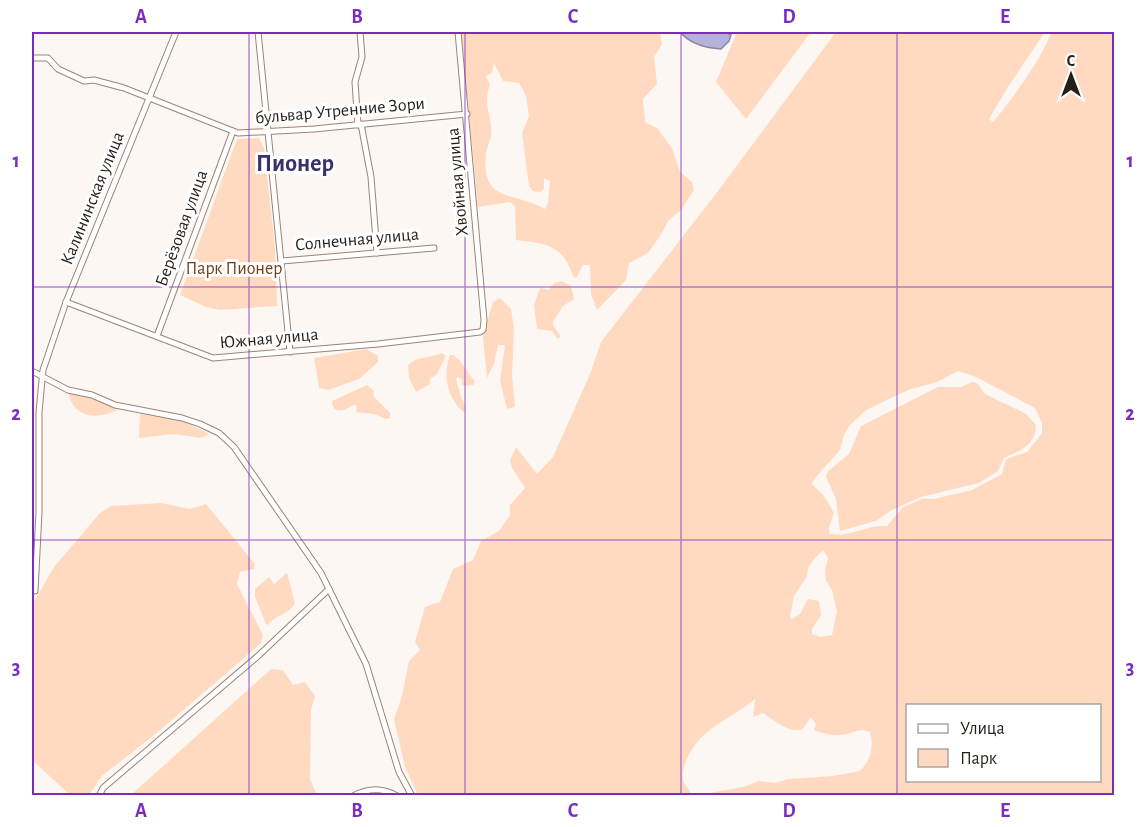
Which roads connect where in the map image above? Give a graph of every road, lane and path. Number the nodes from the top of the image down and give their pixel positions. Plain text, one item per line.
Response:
1 (176, 32) edge
2 (258, 32) edge
3 (360, 32) edge
4 (458, 32) edge
5 (32, 58) edge
6 (150, 98) junction
7 (467, 114) junction
8 (359, 124) junction
9 (233, 131) junction
10 (268, 132) junction
11 (434, 248) dead end
12 (377, 253) junction
13 (282, 261) junction
14 (66, 302) junction
15 (483, 330) joint
16 (157, 336) junction
17 (290, 352) junction
18 (32, 371) edge
19 (41, 377) junction
20 (329, 589) junction
21 (35, 591) dead end
22 (99, 795) edge
23 (353, 795) edge
24 (397, 795) edge
25 (412, 795) edge

1 - 6 street, Калининская улица
2 - 10 street
3 - 8 street
4 - 7 street, Хвойная улица
5 - 6 street, бульвар Утренние Зори
6 - 9 street, бульвар Утренние Зори
6 - 14 street, Калининская улица
7 - 8 street, бульвар Утренние Зори
7 - 15 street, Хвойная улица
8 - 10 street, бульвар Утренние Зори
8 - 12 street
9 - 10 street, бульвар Утренние Зори
9 - 16 street, Берёзовая улица
10 - 13 street
11 - 12 street, Солнечная улица
12 - 13 street, Солнечная улица
13 - 17 street
14 - 16 street, Южная улица
14 - 19 street, Калининская улица
15 - 17 street, Южная улица
16 - 17 street, Южная улица
18 - 19 street
19 - 20 street
19 - 21 street, Калининская улица
20 - 22 street
20 - 25 street
23 - 24 street

